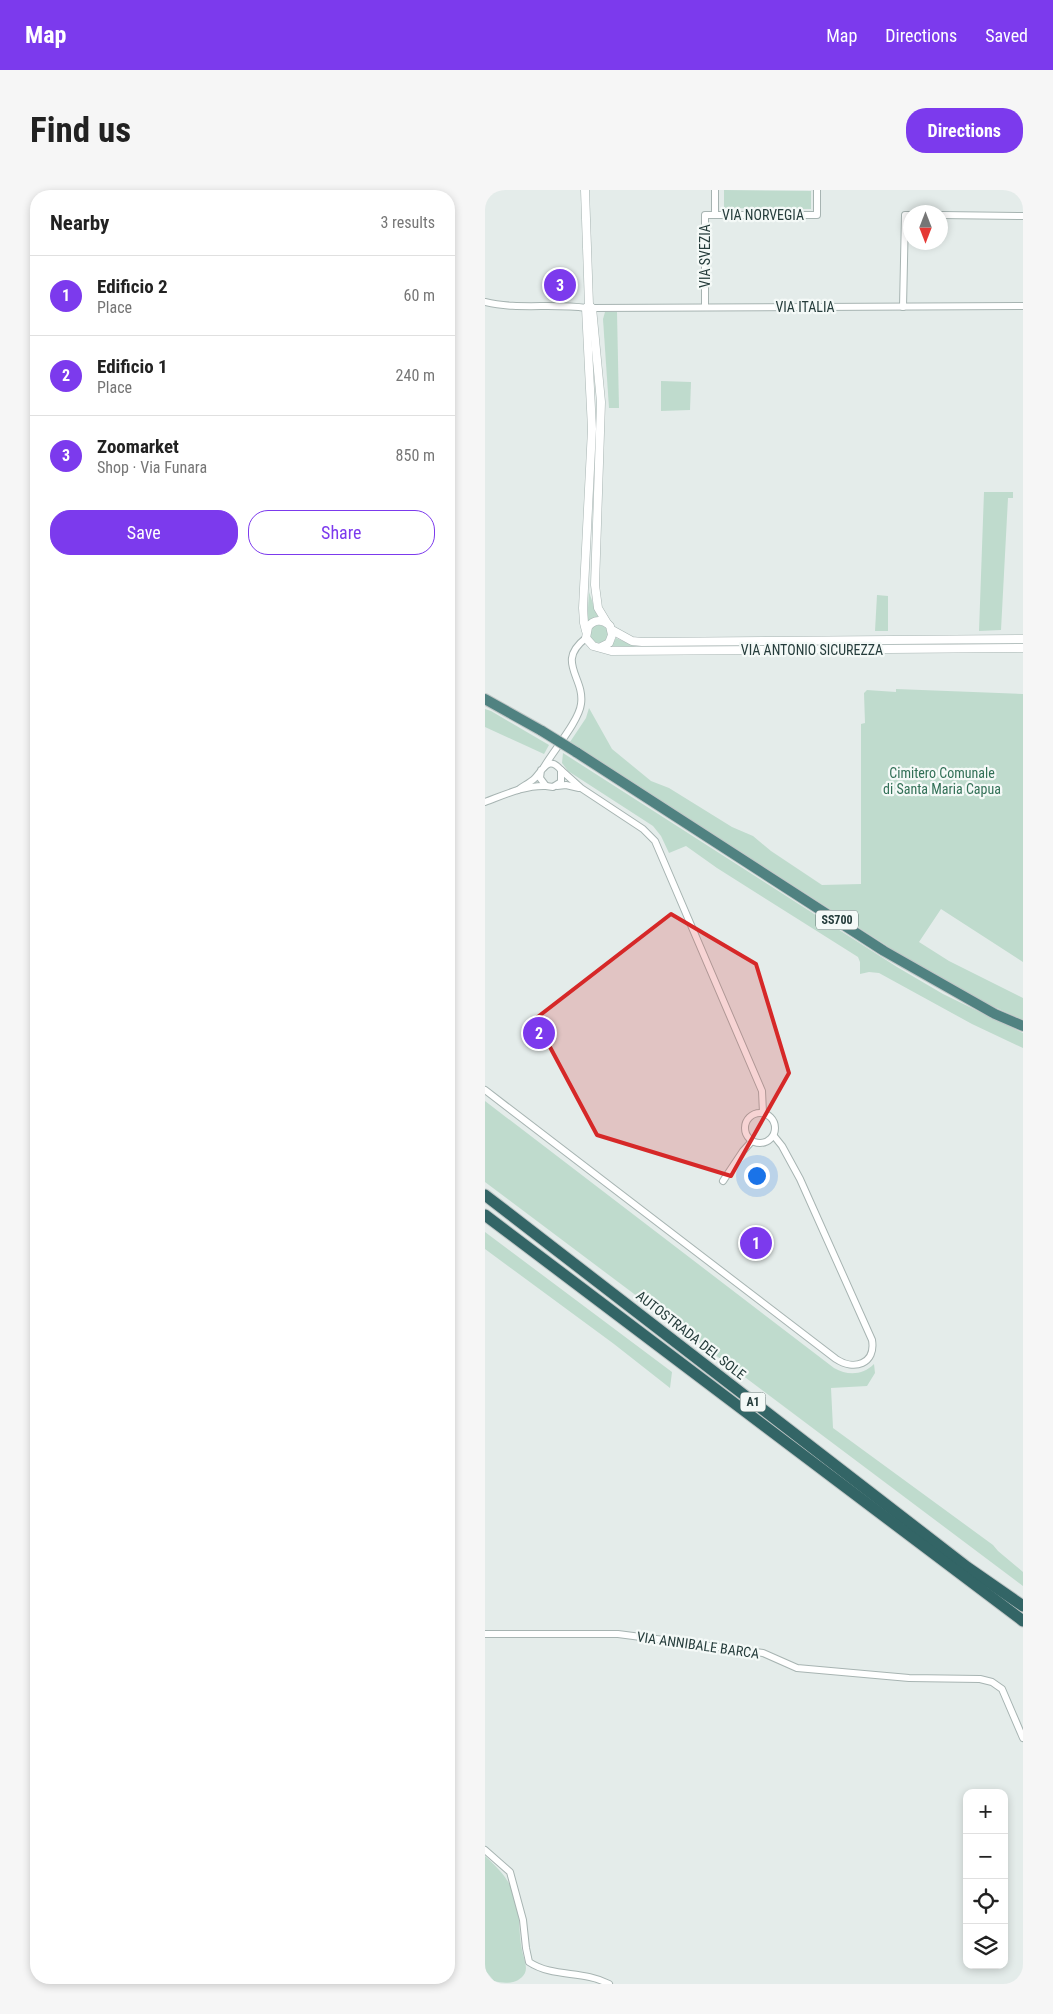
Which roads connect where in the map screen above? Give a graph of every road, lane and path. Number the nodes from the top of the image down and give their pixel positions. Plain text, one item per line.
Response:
1 (585, 190) edge
2 (715, 190) edge
3 (817, 190) edge
4 (715, 215) junction
5 (948, 216) edge
6 (1023, 216) edge
7 (904, 250) edge
8 (485, 302) edge
9 (1023, 306) edge
10 (589, 307) junction
11 (705, 307) junction
12 (903, 307) junction
13 (609, 627) junction
14 (586, 634) junction
15 (1023, 639) edge
16 (601, 647) junction
17 (1023, 648) edge
18 (485, 699) edge
19 (557, 747) junction
20 (542, 768) junction
21 (560, 768) junction
22 (546, 786) junction
23 (556, 786) junction
24 (581, 788) junction
25 (517, 790) junction
26 (485, 802) edge
27 (1023, 1026) edge
28 (485, 1090) edge
29 (763, 1113) junction
30 (773, 1136) junction
31 (752, 1141) junction
32 (723, 1181) dead end
33 (485, 1194) edge
34 (485, 1215) edge
35 (1023, 1606) edge
36 (1023, 1621) edge
37 (485, 1634) edge
38 (1023, 1738) edge
39 (485, 1850) edge
40 (609, 1984) edge

1 - 10 street
2 - 4 street
3 - 4 street, VIA NORVEGIA
4 - 11 street, VIA SVEZIA
5 - 6 street
7 - 12 street
8 - 10 street, VIA ITALIA
9 - 12 street, VIA ITALIA
10 - 11 street, VIA ITALIA
10 - 13 street
10 - 14 street
11 - 12 street, VIA ITALIA
13 - 14 street
13 - 15 street, VIA ANTONIO SICUREZZA
13 - 16 street
14 - 16 street, VIA ANTONIO SICUREZZA
14 - 19 street
16 - 17 street, VIA ANTONIO SICUREZZA
18 - 27 highway, SS700, bridge
19 - 20 street
19 - 21 street
20 - 21 street
20 - 22 street
20 - 25 street
21 - 23 street
21 - 24 street
22 - 23 street
22 - 25 street
23 - 24 street
24 - 29 street
25 - 26 street
28 - 30 street
29 - 30 street
29 - 31 street
30 - 31 street
31 - 32 street
33 - 35 highway, AUTOSTRADA DEL SOLE / A1
34 - 36 highway, AUTOSTRADA DEL SOLE / A1
37 - 38 street, VIA ANNIBALE BARCA
39 - 40 street

